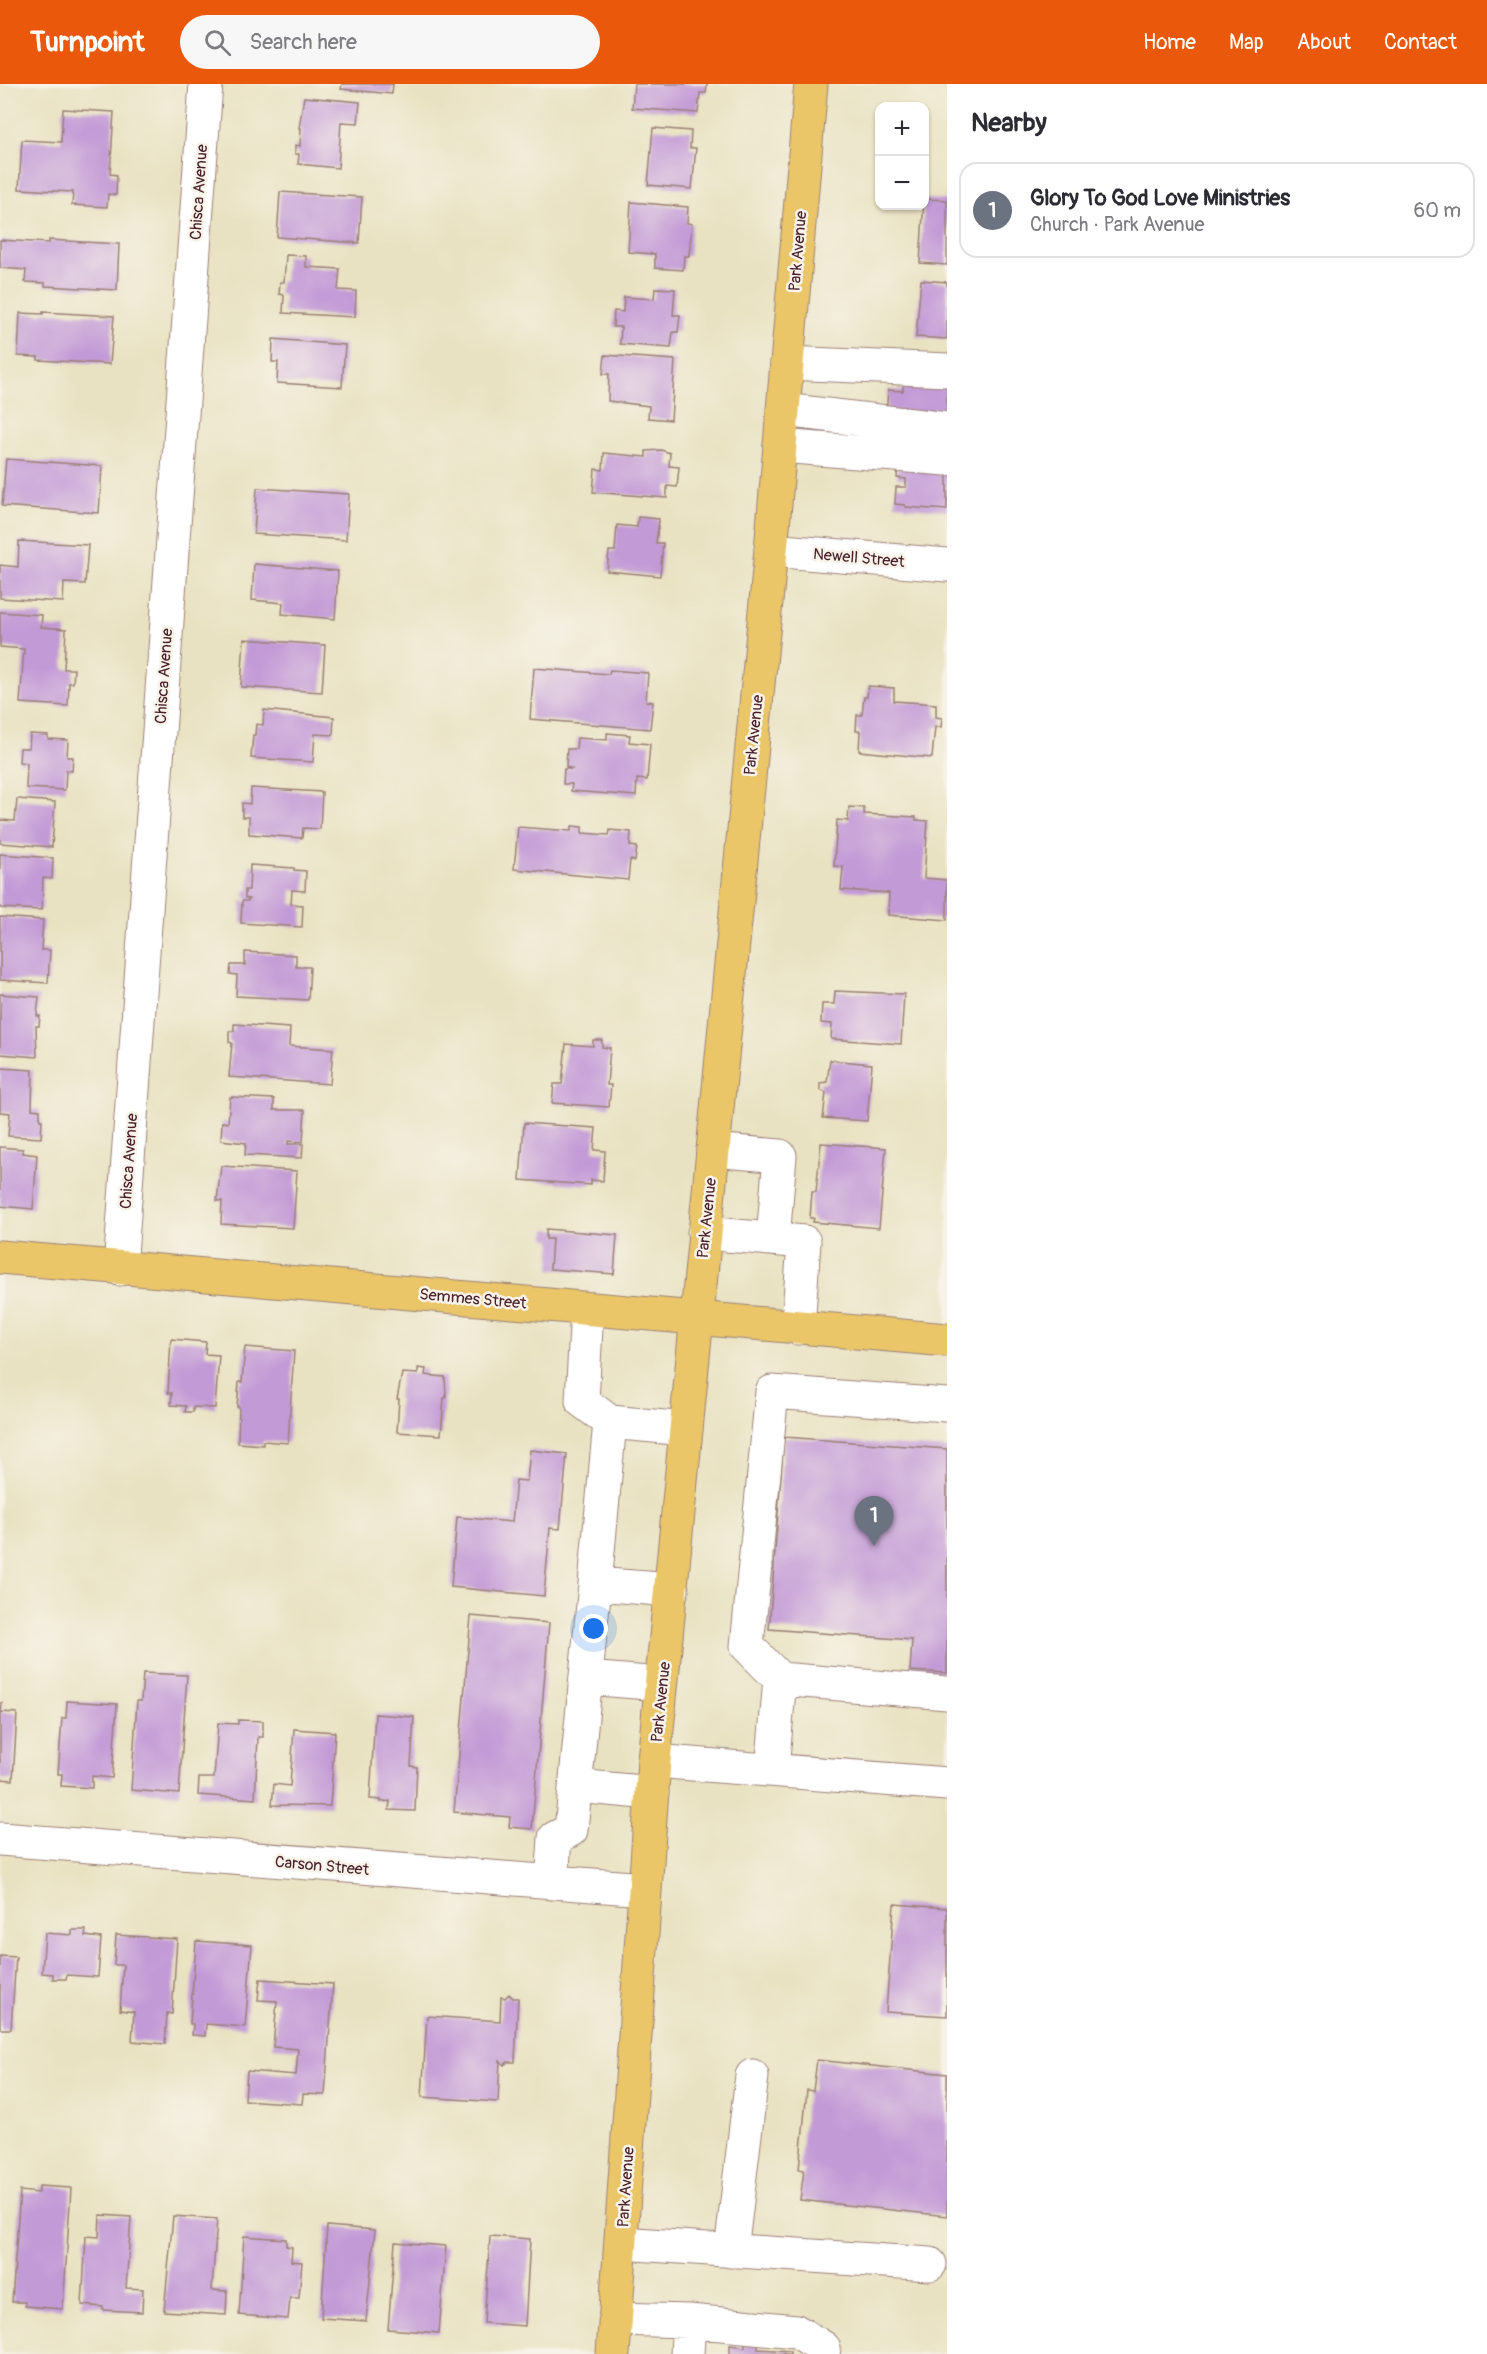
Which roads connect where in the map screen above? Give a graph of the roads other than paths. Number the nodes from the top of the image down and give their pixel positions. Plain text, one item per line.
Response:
1 (206, 84) edge
2 (811, 84) edge
3 (787, 363) junction
4 (947, 370) edge
5 (783, 410) junction
6 (947, 429) edge
7 (780, 446) junction
8 (947, 459) edge
9 (771, 550) junction
10 (947, 565) edge
11 (713, 1150) junction
12 (704, 1233) junction
13 (773, 1239) junction
14 (0, 1257) edge
15 (120, 1269) junction
16 (587, 1309) junction
17 (696, 1318) junction
18 (798, 1328) junction
19 (947, 1340) edge
20 (947, 1405) edge
21 (610, 1422) junction
22 (686, 1429) junction
23 (595, 1584) junction
24 (672, 1590) junction
25 (586, 1678) junction
26 (780, 1679) junction
27 (661, 1684) junction
28 (947, 1693) edge
29 (654, 1761) junction
30 (772, 1770) junction
31 (947, 1784) edge
32 (576, 1786) junction
33 (652, 1793) junction
34 (0, 1839) edge
35 (552, 1883) junction
36 (644, 1889) junction
37 (752, 2076) dead end
38 (621, 2243) junction
39 (731, 2251) junction
40 (930, 2264) dead end
41 (616, 2319) junction
42 (689, 2321) junction
43 (613, 2354) edge
44 (687, 2354) edge
45 (824, 2354) edge

1 - 15 street, Chisca Avenue
2 - 3 main road, Park Avenue
3 - 4 street
3 - 5 main road, Park Avenue
5 - 6 street
5 - 7 main road, Park Avenue
7 - 8 street
7 - 9 main road, Park Avenue
9 - 10 street, Newell Street
9 - 11 main road, Park Avenue
11 - 12 main road, Park Avenue
11 - 13 street
12 - 13 street
12 - 17 main road, Park Avenue
13 - 18 street
14 - 15 main road, Semmes Street
15 - 16 main road, Semmes Street
16 - 17 main road, Semmes Street
16 - 21 street
17 - 18 main road, Semmes Street
17 - 22 main road, Park Avenue
18 - 19 main road, Semmes Street
20 - 26 street
21 - 22 street
21 - 23 street
22 - 24 main road, Park Avenue
23 - 24 street
23 - 25 street
24 - 27 main road, Park Avenue
25 - 27 street
25 - 32 street
26 - 28 street
26 - 30 street
27 - 29 main road, Park Avenue
29 - 30 street
29 - 33 main road, Park Avenue
30 - 31 street
32 - 33 street
32 - 35 street
33 - 36 main road, Park Avenue
34 - 35 street, Carson Street
35 - 36 street, Carson Street
36 - 38 main road, Park Avenue
37 - 39 street
38 - 39 street
38 - 41 main road, Park Avenue
39 - 40 street
41 - 42 street
41 - 43 main road, Park Avenue
42 - 44 street
42 - 45 street

